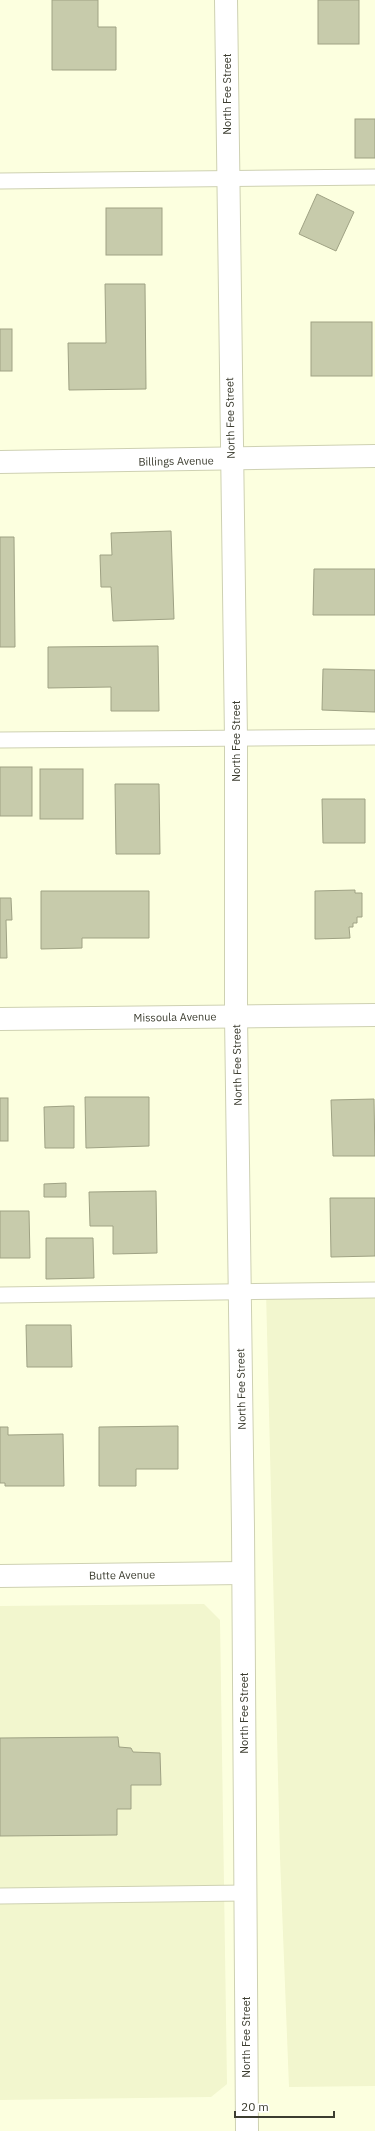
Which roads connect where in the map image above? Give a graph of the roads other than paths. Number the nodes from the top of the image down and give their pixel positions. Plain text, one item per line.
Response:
1 (226, 0) edge
2 (227, 177) junction
3 (375, 177) edge
4 (0, 182) edge
5 (375, 456) edge
6 (231, 460) junction
7 (0, 462) edge
8 (375, 737) edge
9 (236, 739) junction
10 (0, 740) edge
11 (375, 1015) edge
12 (236, 1016) junction
13 (0, 1020) edge
14 (375, 1290) edge
15 (240, 1291) junction
16 (0, 1295) edge
17 (244, 1573) junction
18 (0, 1576) edge
19 (245, 1893) junction
20 (0, 1896) edge
21 (247, 2131) edge

1 - 2 street, North Fee Street
2 - 3 lane
2 - 4 lane
2 - 6 street, North Fee Street
5 - 6 street, Billings Avenue
6 - 7 street, Billings Avenue
6 - 9 street, North Fee Street
8 - 9 lane
9 - 10 lane
9 - 12 street, North Fee Street
11 - 12 street, Missoula Avenue
12 - 13 street, Missoula Avenue
12 - 15 street, North Fee Street
14 - 15 lane
15 - 16 lane
15 - 17 street, North Fee Street
17 - 18 street, Butte Avenue
17 - 19 street, North Fee Street
19 - 20 lane
19 - 21 street, North Fee Street

